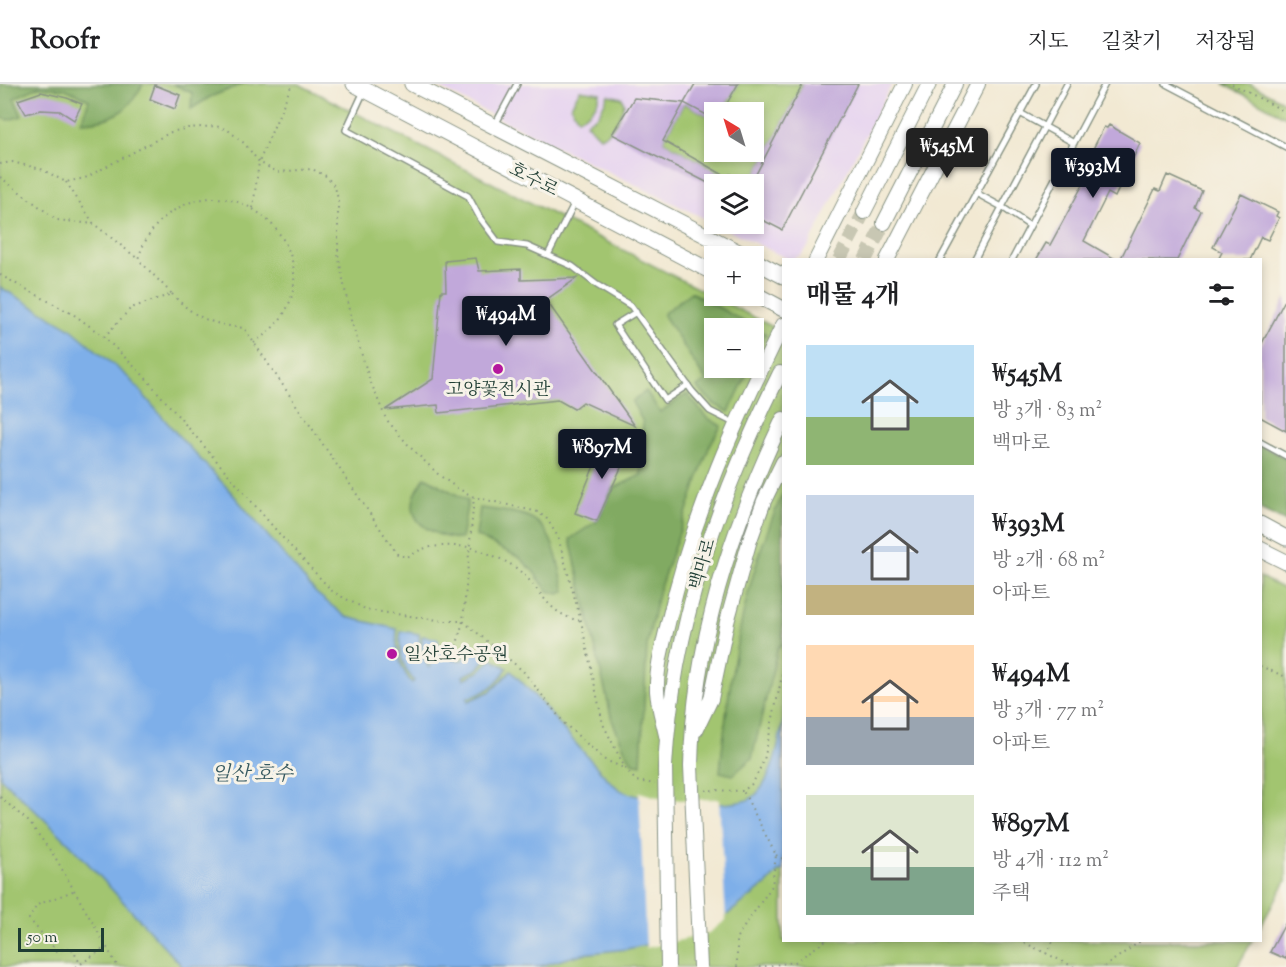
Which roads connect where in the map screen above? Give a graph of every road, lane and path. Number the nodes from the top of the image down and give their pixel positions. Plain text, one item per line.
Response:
1 (292, 84) edge
2 (412, 84) edge
3 (517, 84) edge
4 (929, 84) edge
5 (955, 84) edge
6 (978, 84) edge
7 (1036, 84) edge
8 (1067, 84) edge
9 (1105, 84) edge
10 (1166, 84) edge
11 (1232, 84) edge
12 (901, 85) edge
13 (360, 87) edge
14 (1286, 112) edge
15 (1020, 113) junction
16 (494, 126) junction
17 (1045, 127) junction
18 (1074, 143) junction
19 (1286, 147) edge
20 (259, 162) junction
21 (0, 164) edge
22 (0, 177) edge
23 (66, 182) junction
24 (976, 193) junction
25 (576, 200) junction
26 (1002, 207) junction
27 (253, 208) junction
28 (864, 212) tunnel mouth
29 (884, 223) tunnel mouth
30 (94, 224) junction
31 (1030, 226) junction
32 (727, 246) edge
33 (548, 255) junction
34 (817, 258) edge
35 (888, 258) edge
36 (941, 258) edge
37 (975, 258) edge
38 (1013, 258) edge
39 (138, 259) junction
40 (764, 266) edge
41 (704, 268) edge
42 (0, 275) edge
43 (782, 275) edge
44 (172, 294) junction
45 (764, 299) edge
46 (782, 308) edge
47 (636, 312) junction
48 (782, 327) edge
49 (104, 337) junction
50 (254, 343) junction
51 (780, 373) dead end
52 (688, 385) junction
53 (782, 421) edge
54 (736, 424) junction
55 (1262, 443) edge
56 (1286, 456) edge
57 (782, 464) edge
58 (474, 497) junction
59 (1262, 526) edge
60 (1286, 538) edge
61 (471, 547) junction
62 (1262, 550) edge
63 (1286, 562) edge
64 (463, 621) junction
65 (581, 621) junction
66 (455, 652) dead end
67 (1262, 665) edge
68 (782, 676) edge
69 (1286, 677) edge
70 (667, 740) junction
71 (691, 740) junction
72 (625, 768) junction
73 (660, 786) dead end
74 (700, 790) dead end
75 (743, 791) junction
76 (0, 797) edge
77 (776, 855) junction
78 (782, 858) edge
79 (74, 891) junction
80 (823, 942) edge
81 (1023, 942) edge
82 (1053, 942) edge
83 (1139, 942) edge
84 (106, 947) junction
85 (1046, 954) junction
86 (80, 963) junction
87 (76, 967) edge
88 (118, 967) edge
89 (668, 967) edge
90 (700, 967) edge
91 (737, 967) edge
92 (759, 967) edge
93 (1074, 967) edge
94 (1104, 967) edge

1 - 20 path
2 - 16 main road, 호수로
3 - 16 lane
4 - 28 main road
5 - 29 main road
6 - 35 main road
7 - 15 lane
8 - 17 lane
9 - 18 lane
10 - 19 lane
11 - 14 path
12 - 34 main road
13 - 25 main road, 호수로
13 - 33 lane
15 - 17 lane
15 - 24 lane
16 - 32 main road, 호수로
17 - 18 lane
17 - 26 lane
18 - 31 lane
20 - 23 path
20 - 27 path
20 - 58 path
21 - 23 path
22 - 30 path
23 - 30 path
24 - 26 lane
24 - 36 lane
25 - 33 lane
25 - 41 main road, 호수로
26 - 31 lane
26 - 37 lane
27 - 39 path
27 - 50 path
30 - 39 path
31 - 38 lane
33 - 47 lane
39 - 44 path
40 - 43 main road
42 - 49 path
44 - 49 path
44 - 50 path
45 - 46 main road
47 - 52 lane
47 - 52 lane
48 - 54 main road
49 - 64 path
50 - 61 path
51 - 70 main road, 백마로
52 - 54 lane
53 - 71 main road, 백마로
54 - 70 main road
55 - 56 lane
57 - 71 main road
58 - 61 path
58 - 65 path
59 - 60 main road
61 - 64 path
61 - 65 path
62 - 63 main road
64 - 66 path
64 - 72 path
65 - 72 path
67 - 69 path
68 - 75 path
70 - 89 main road, 백마로, bridge
71 - 90 main road, 백마로, bridge
72 - 73 path
74 - 75 path
75 - 77 path
76 - 79 path
77 - 78 path
77 - 91 path
79 - 84 path
79 - 86 path
80 - 92 path
81 - 85 path
82 - 85 path
83 - 94 path
84 - 86 path
84 - 88 path
85 - 93 path
86 - 87 path

